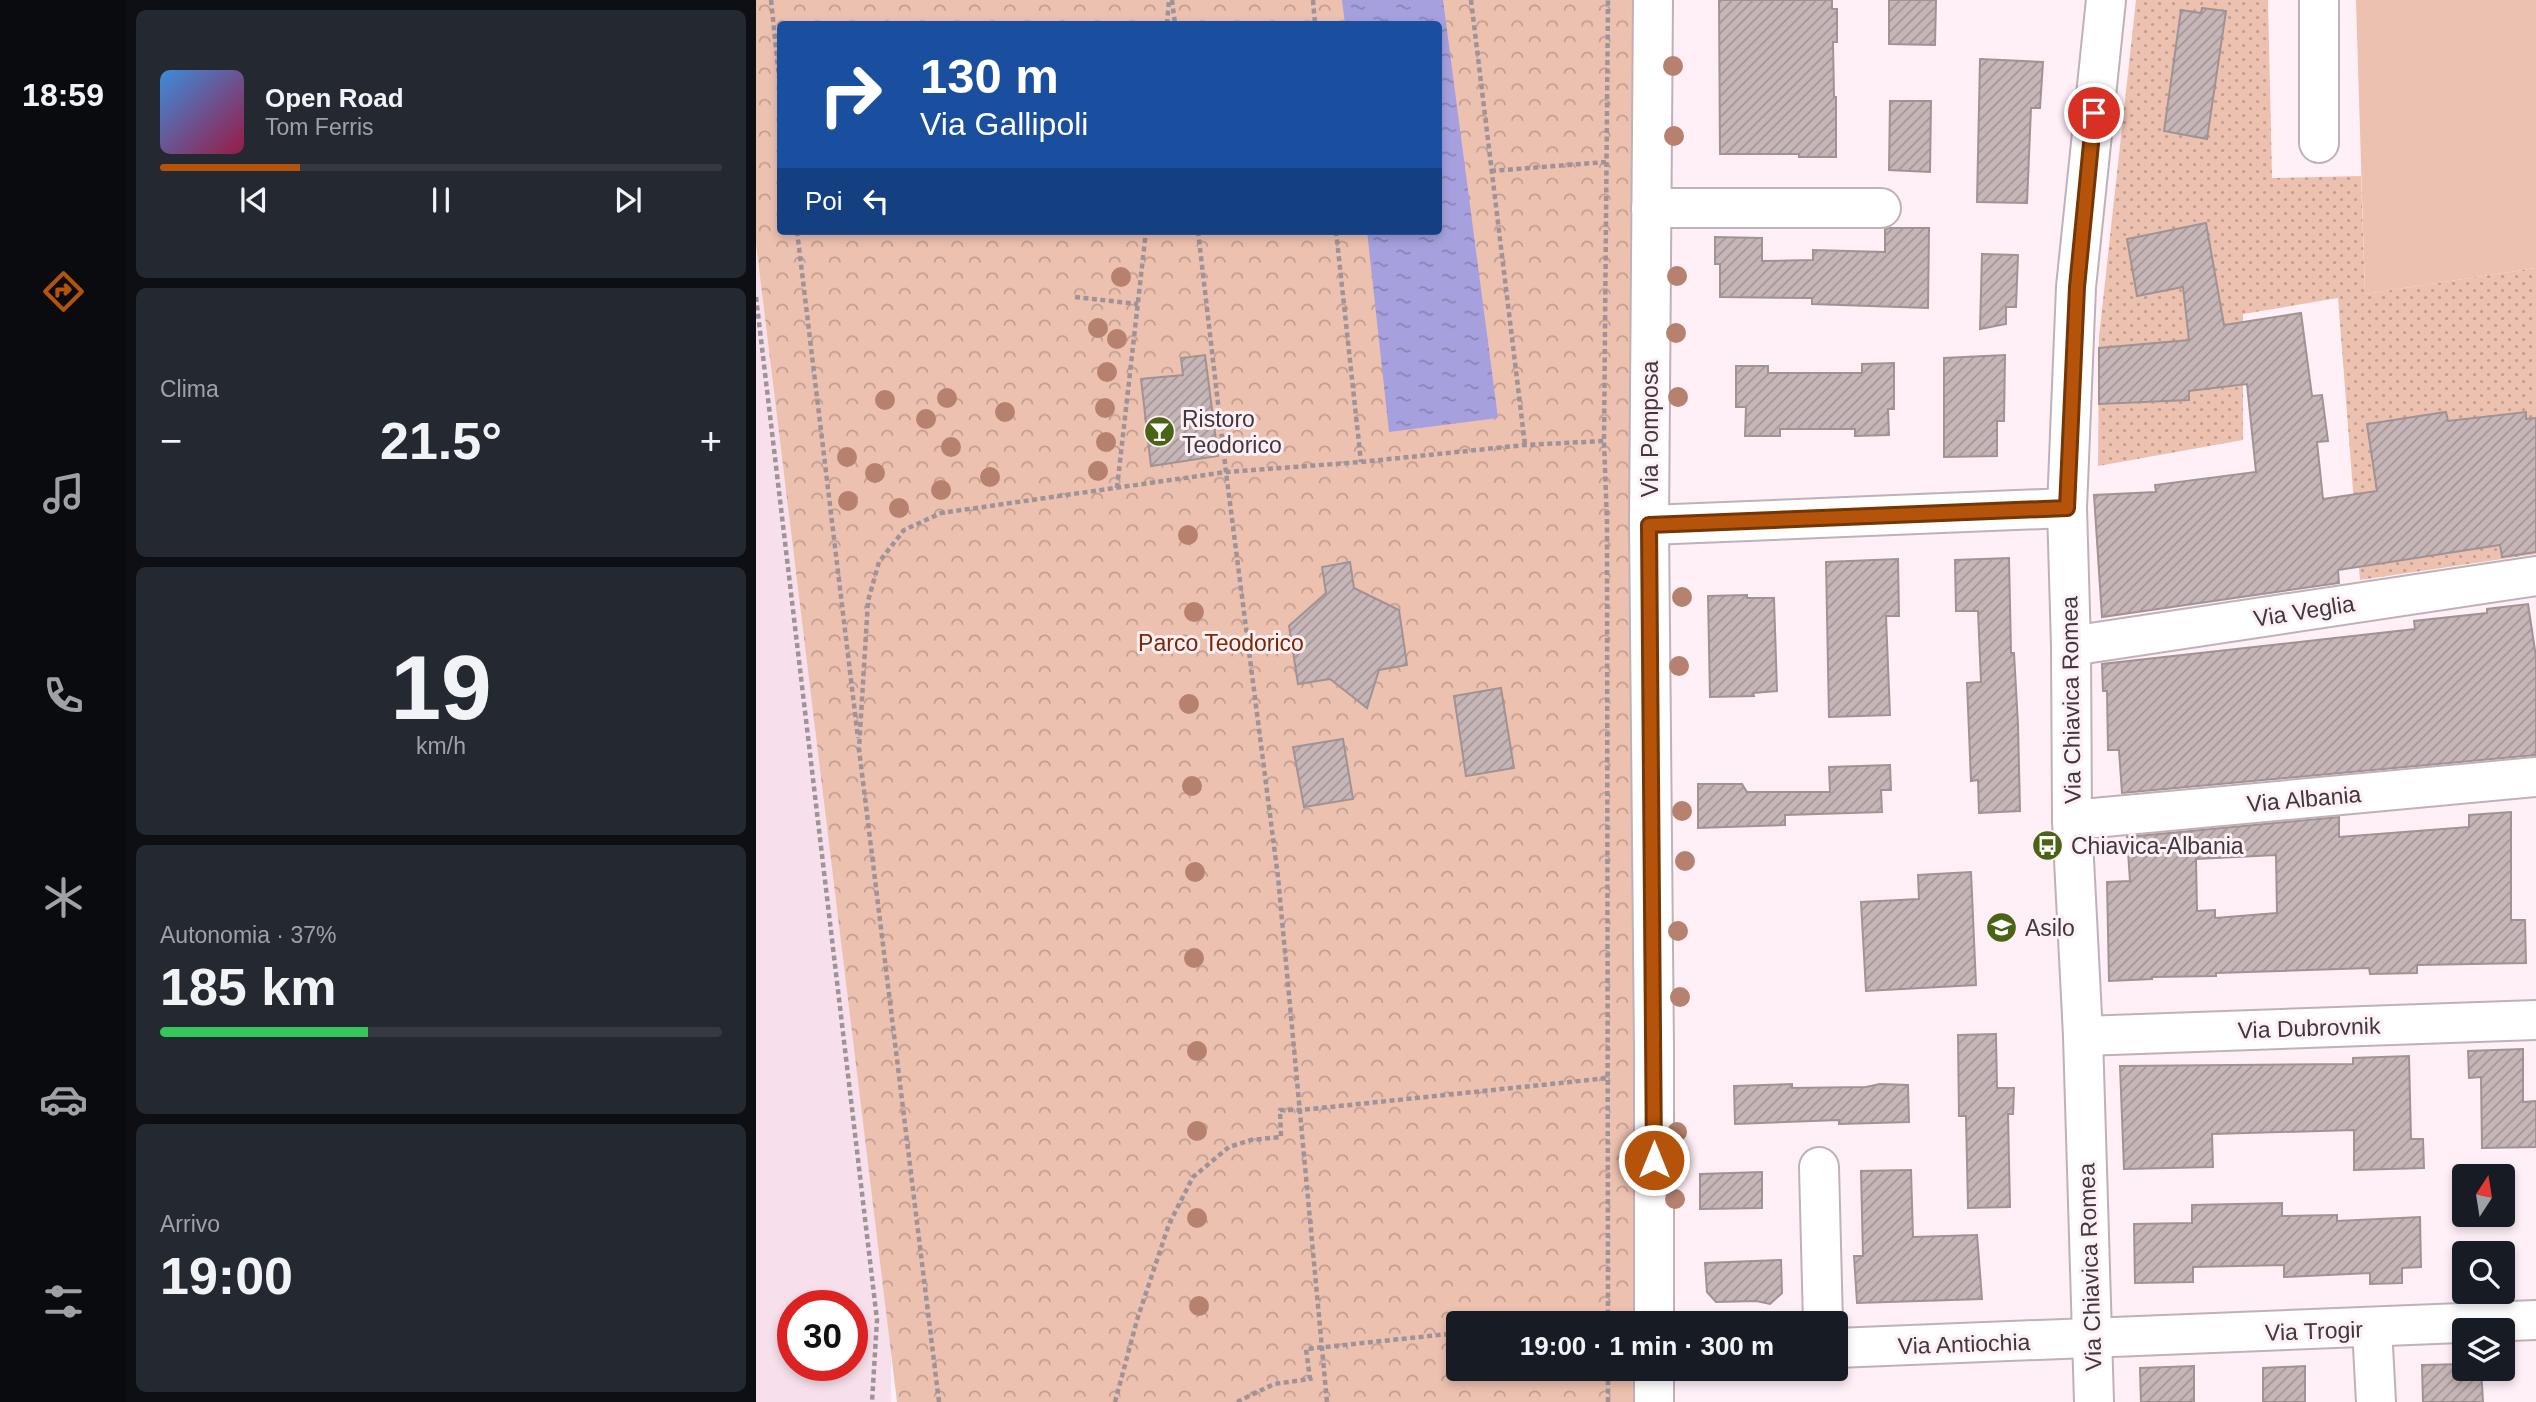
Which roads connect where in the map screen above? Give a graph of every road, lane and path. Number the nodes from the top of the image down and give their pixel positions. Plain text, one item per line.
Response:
1 (771, 0) edge
2 (1171, 0) edge
3 (1313, 0) edge
4 (1471, 0) edge
5 (1608, 0) edge
6 (1653, 0) edge
7 (2106, 0) edge
8 (2319, 0) edge
9 (1168, 21) edge
10 (1174, 21) edge
11 (1315, 21) edge
12 (777, 57) edge
13 (2319, 143) dead end
14 (1606, 162) junction
15 (1491, 171) junction
16 (1651, 208) junction
17 (1881, 208) dead end
18 (797, 235) edge
19 (1146, 235) edge
20 (1198, 235) edge
21 (1336, 235) edge
22 (756, 297) edge
23 (1075, 297) dead end
24 (1138, 304) junction
25 (1604, 441) junction
26 (1525, 445) junction
27 (1362, 462) junction
28 (1226, 472) junction
29 (1117, 488) junction
30 (2067, 508) junction
31 (1649, 525) junction
32 (2536, 576) edge
33 (2071, 646) junction
34 (859, 749) junction
35 (2536, 778) edge
36 (2072, 820) junction
37 (2536, 1020) edge
38 (2083, 1036) junction
39 (1608, 1078) junction
40 (1301, 1110) junction
41 (1819, 1167) dead end
42 (1608, 1311) edge
43 (1654, 1311) edge
44 (1822, 1311) edge
45 (2536, 1320) edge
46 (2372, 1328) junction
47 (1446, 1334) edge
48 (2092, 1340) junction
49 (1321, 1347) junction
50 (1848, 1348) edge
51 (1608, 1381) edge
52 (1654, 1381) edge
53 (872, 1402) edge
54 (939, 1402) edge
55 (1115, 1402) edge
56 (1237, 1402) edge
57 (1327, 1402) edge
58 (1608, 1402) edge
59 (1654, 1402) edge
60 (2094, 1402) edge
61 (2376, 1402) edge

1 - 12 path
2 - 9 path
2 - 10 path
3 - 11 path
4 - 15 path
5 - 14 path
6 - 16 street, Via Pomposa
7 - 30 street, Via Chiavica Romea
8 - 13 street
14 - 15 path
14 - 25 path
15 - 26 path
16 - 17 street
16 - 31 street, Via Pomposa
18 - 34 path
19 - 24 path
20 - 28 path
21 - 27 path
22 - 53 path
23 - 24 path
24 - 29 path
25 - 26 path
25 - 39 path
26 - 27 path
27 - 28 path
28 - 29 path
28 - 40 path
29 - 34 path
30 - 31 street
30 - 33 street, Via Chiavica Romea
31 - 43 street, Via Pomposa
32 - 33 street, Via Veglia
33 - 36 street, Via Chiavica Romea
34 - 54 path
35 - 36 street, Via Albania
36 - 38 street, Via Chiavica Romea
37 - 38 street, Via Dubrovnik
38 - 48 street, Via Chiavica Romea
39 - 40 path
39 - 42 path
40 - 49 path
40 - 55 path
41 - 44 street
45 - 46 street, Via Trogir
46 - 48 street, Via Trogir
46 - 61 street
47 - 49 path
48 - 50 street, Via Antiochia
48 - 60 street, Via Chiavica Romea
49 - 56 path
49 - 57 path
51 - 58 path
52 - 59 street

